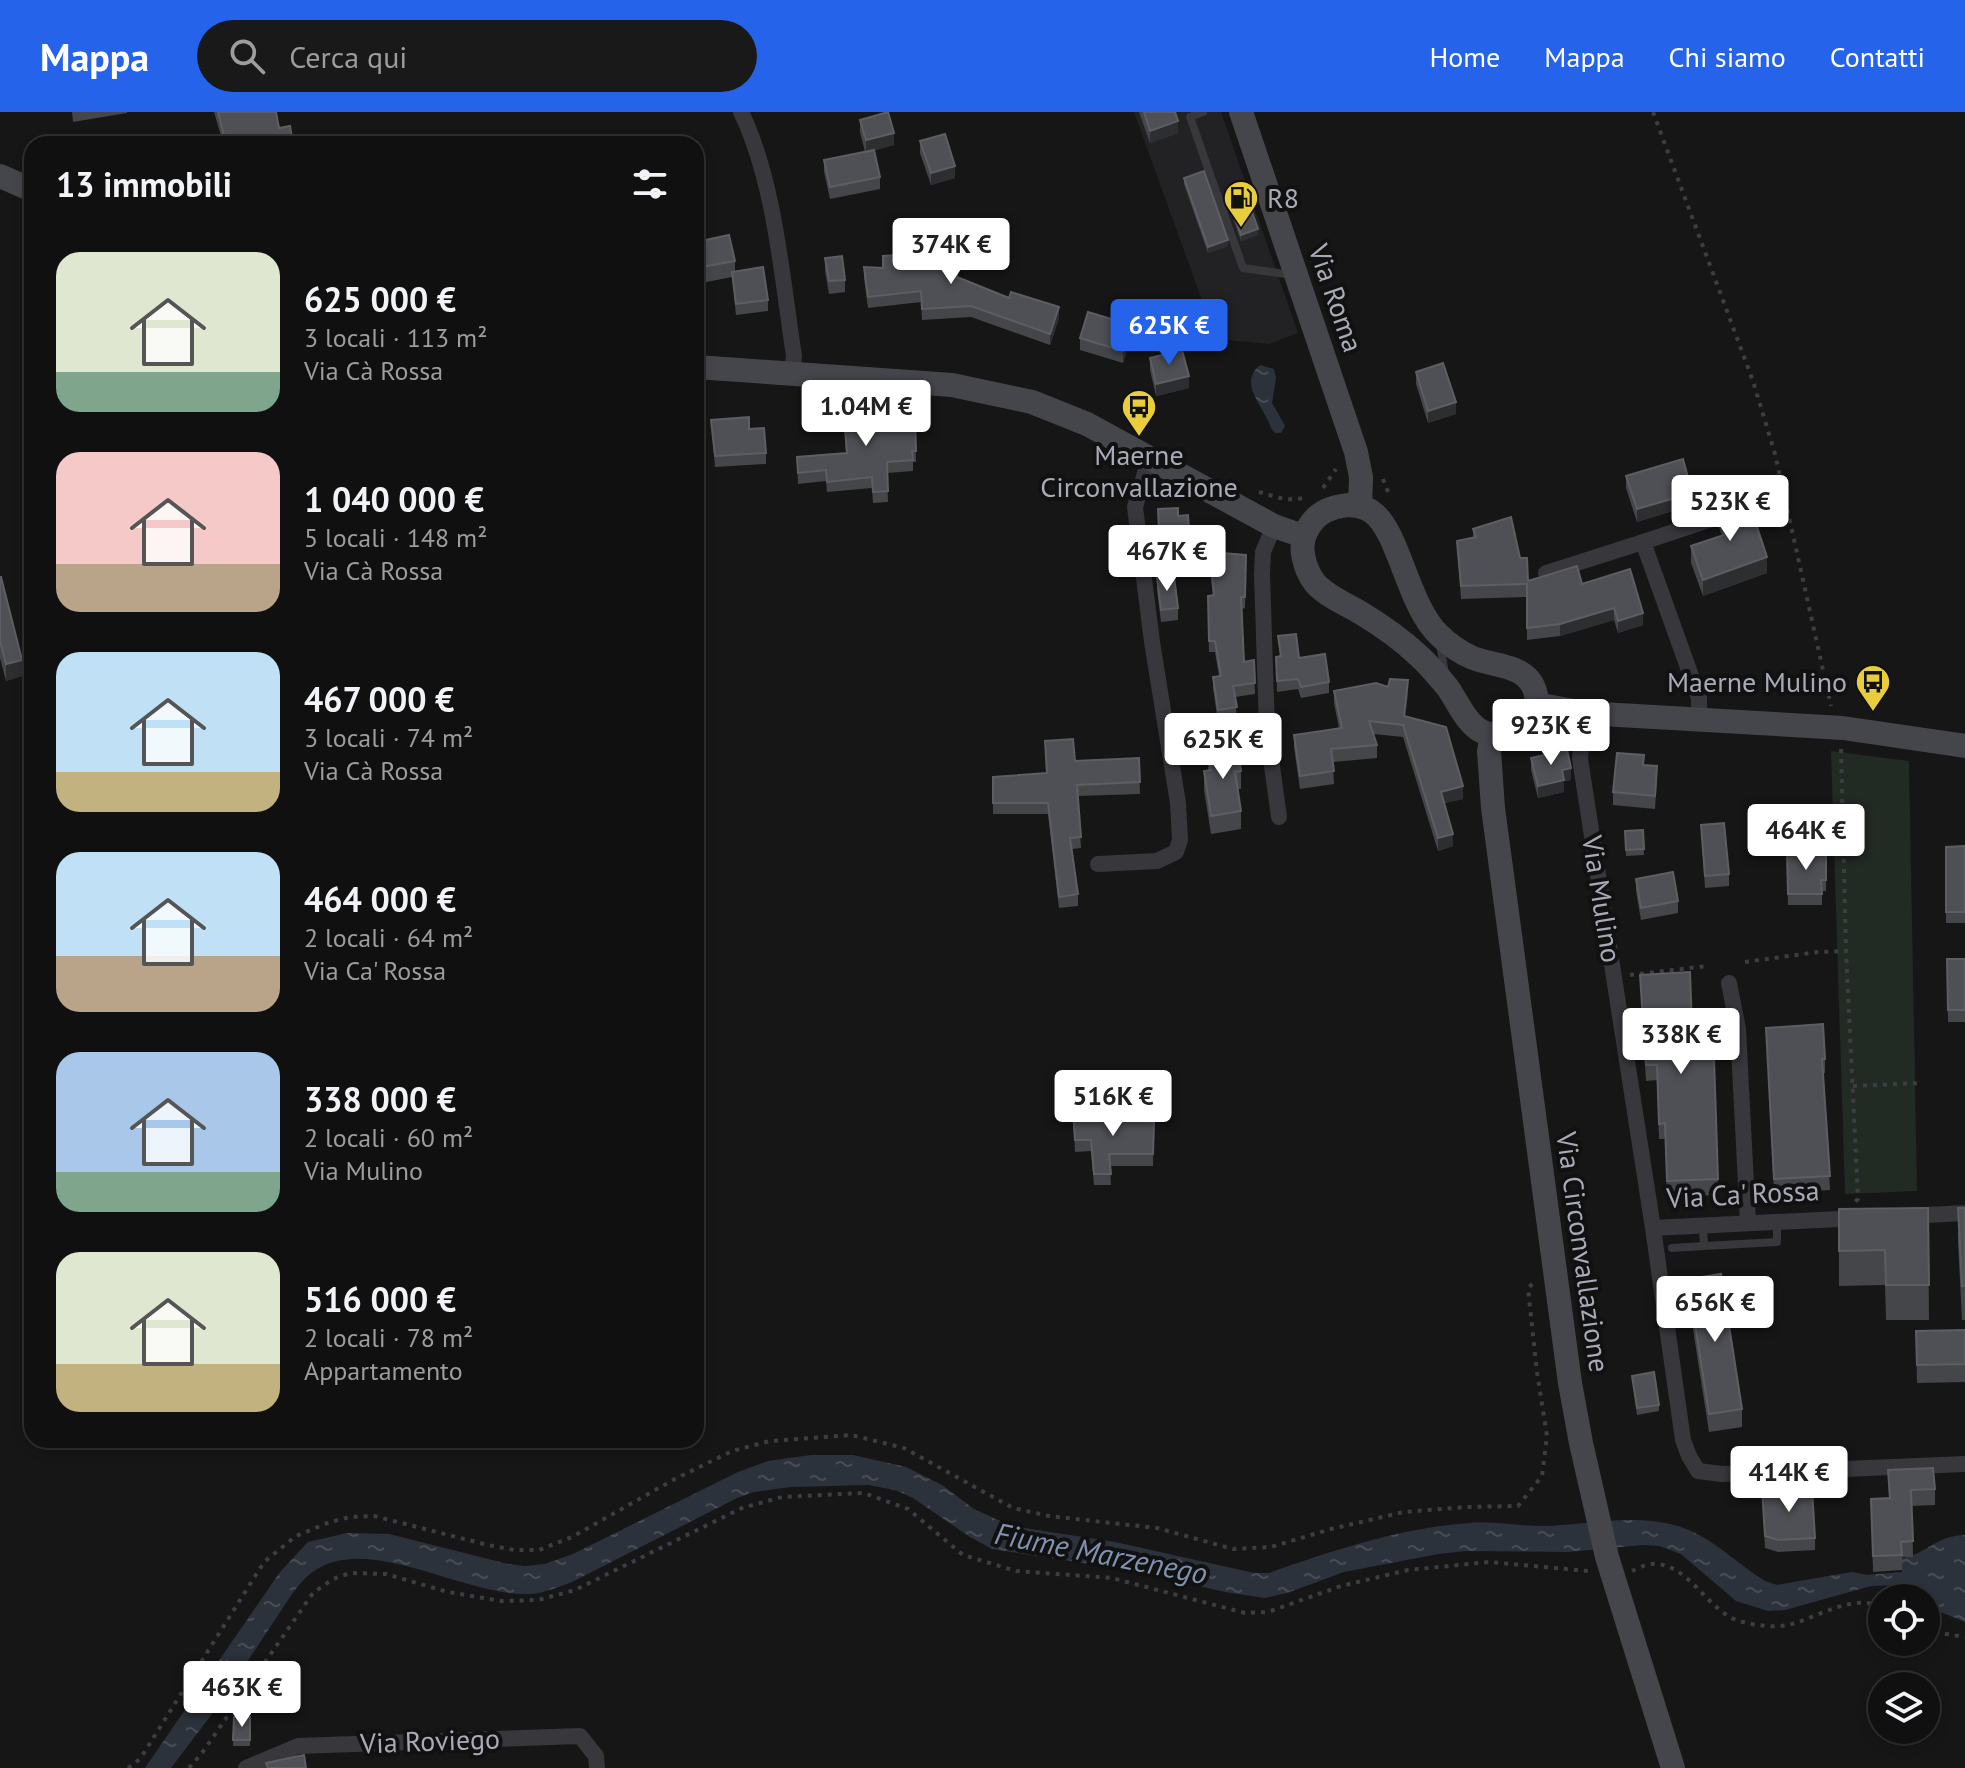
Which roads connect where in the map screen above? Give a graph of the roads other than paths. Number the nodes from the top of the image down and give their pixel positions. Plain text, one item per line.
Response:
1 (741, 112) edge
2 (1203, 112) edge
3 (1241, 112) edge
4 (0, 176) edge
5 (24, 186) edge
6 (1297, 276) junction
7 (704, 368) edge
8 (792, 373) junction
9 (1153, 459) junction
10 (1360, 506) junction
11 (1709, 520) dead end
12 (1274, 526) junction
13 (1303, 536) junction
14 (1643, 542) junction
15 (1546, 573) edge
16 (1439, 635) junction
17 (1446, 686) junction
18 (1536, 704) junction
19 (1584, 713) junction
20 (1699, 720) junction
21 (1492, 734) junction
22 (1965, 746) edge
23 (1279, 817) dead end
24 (1098, 864) dead end
25 (1729, 983) dead end
26 (1965, 1213) edge
27 (1777, 1222) junction
28 (1748, 1223) junction
29 (1703, 1226) junction
30 (1653, 1228) junction
31 (1704, 1246) junction
32 (1672, 1248) dead end
33 (1965, 1464) edge
34 (246, 1768) edge
35 (597, 1768) edge
36 (1673, 1768) edge

1 - 8 street
2 - 6 lane
3 - 6 main road, Via Roma
4 - 5 main road
6 - 10 main road, Via Roma
7 - 8 main road
8 - 9 main road
9 - 12 main road
9 - 24 street
10 - 13 main road
10 - 16 main road
11 - 14 street
12 - 13 main road
12 - 23 street
13 - 17 main road
14 - 15 street
14 - 20 street
16 - 17 lane
16 - 18 main road
17 - 21 main road
18 - 19 main road
18 - 21 main road
19 - 20 main road
19 - 30 street, Via Mulino
20 - 22 main road
21 - 36 main road, Via Circonvallazione
25 - 28 street
26 - 27 street, Via Ca' Rossa
27 - 28 street, Via Ca' Rossa
27 - 31 lane
28 - 29 street, Via Ca' Rossa
29 - 30 street, Via Ca' Rossa
29 - 31 lane
30 - 33 street, Via Ca' Rossa
31 - 32 lane
34 - 35 street, Via Roviego

